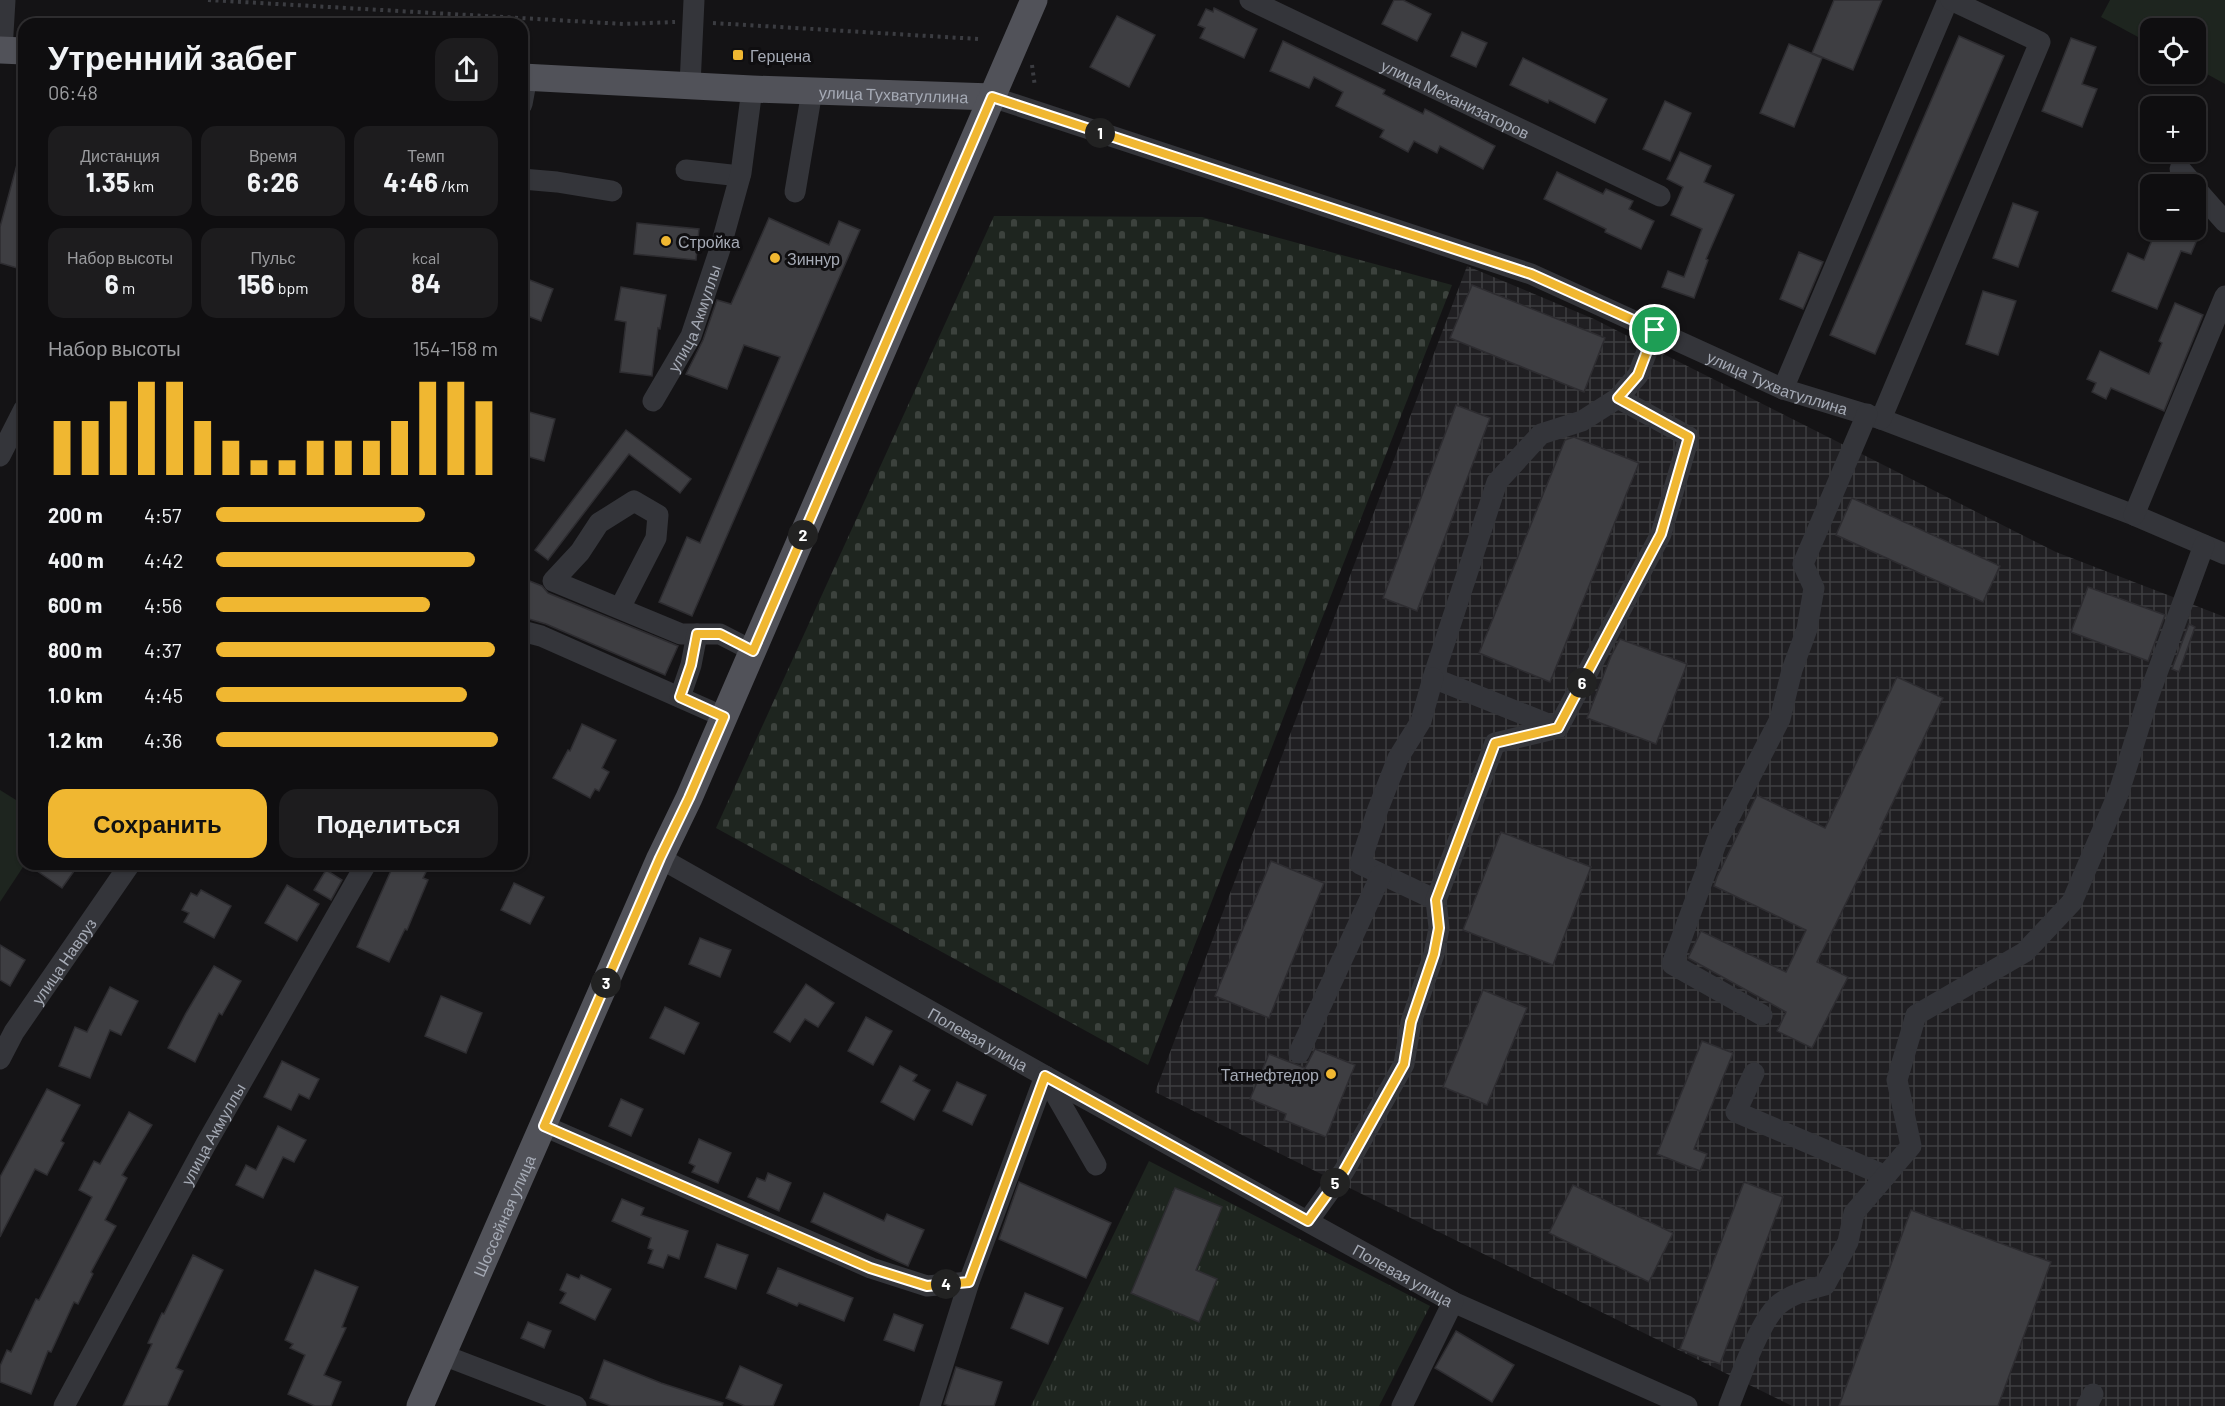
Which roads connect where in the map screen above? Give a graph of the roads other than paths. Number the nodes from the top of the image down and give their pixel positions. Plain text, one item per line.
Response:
1 (5, 0) edge
2 (694, 0) edge
3 (1034, 0) edge
4 (1250, 0) edge
5 (1949, 0) edge
6 (9, 50) edge
7 (528, 77) edge
8 (690, 85) junction
9 (752, 89) junction
10 (812, 91) junction
11 (992, 97) junction
12 (686, 170) dead end
13 (740, 176) junction
14 (528, 180) edge
15 (612, 191) dead end
16 (795, 192) dead end
17 (1660, 196) dead end
18 (2206, 200) edge
19 (2225, 222) edge
20 (2225, 296) edge
21 (1655, 330) junction
22 (1783, 389) junction
23 (1618, 398) junction
24 (653, 401) dead end
25 (1874, 416) junction
26 (18, 421) edge
27 (0, 456) edge
28 (2134, 515) junction
29 (2204, 545) junction
30 (2225, 554) edge
31 (620, 608) junction
32 (528, 633) edge
33 (697, 634) junction
34 (753, 651) junction
35 (1433, 678) junction
36 (680, 697) junction
37 (724, 717) junction
38 (1558, 728) junction
39 (660, 858) junction
40 (126, 870) edge
41 (363, 870) edge
42 (1382, 875) junction
43 (1436, 900) junction
44 (1762, 1015) dead end
45 (1299, 1053) dead end
46 (0, 1059) edge
47 (1754, 1073) dead end
48 (1045, 1076) junction
49 (544, 1126) junction
50 (1096, 1166) dead end
51 (1886, 1176) junction
52 (1308, 1221) junction
53 (969, 1282) junction
54 (1453, 1302) junction
55 (442, 1355) junction
56 (1684, 1405) edge
57 (64, 1406) edge
58 (420, 1406) edge
59 (576, 1406) edge
60 (930, 1406) edge
61 (1402, 1406) edge
62 (1729, 1406) edge

1 - 6 street
2 - 8 street
3 - 11 main road, Шоссейная улица
4 - 17 street, улица Механизаторов
5 - 22 street
5 - 25 street
7 - 8 main road, улица Тухватуллина
8 - 9 main road, улица Тухватуллина
9 - 10 main road, улица Тухватуллина
9 - 13 street, улица Акмуллы
10 - 11 main road, улица Тухватуллина
10 - 16 street
11 - 21 street, улица Тухватуллина
11 - 34 main road, Шоссейная улица
12 - 13 street
13 - 24 street, улица Акмуллы
14 - 15 street
18 - 19 street
20 - 28 street
21 - 22 street, улица Тухватуллина
21 - 23 street
22 - 25 street, улица Тухватуллина
23 - 35 street
23 - 38 street
25 - 28 street, улица Тухватуллина
25 - 44 street
26 - 27 street
28 - 29 street, улица Тухватуллина
29 - 30 street, улица Тухватуллина
29 - 51 street
31 - 31 street
31 - 33 street
32 - 36 street
33 - 34 street
33 - 36 street
34 - 37 main road, Шоссейная улица
35 - 38 street
35 - 42 street
36 - 37 street
37 - 39 main road, Шоссейная улица
38 - 43 street
39 - 48 street, Полевая улица
39 - 49 main road, Шоссейная улица
40 - 46 street, улица Навруз
41 - 57 street, улица Акмуллы
42 - 43 street
42 - 45 street
43 - 52 street
47 - 51 street
48 - 50 street
48 - 52 street, Полевая улица
48 - 53 street
49 - 53 street
49 - 55 main road, Шоссейная улица
51 - 62 street
52 - 54 street, Полевая улица
53 - 60 street
54 - 56 street, Полевая улица
54 - 61 street
55 - 58 main road, Шоссейная улица
55 - 59 street

